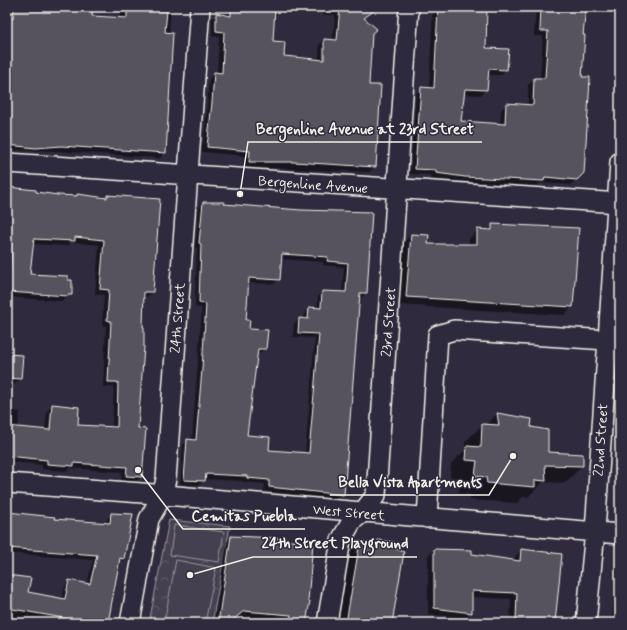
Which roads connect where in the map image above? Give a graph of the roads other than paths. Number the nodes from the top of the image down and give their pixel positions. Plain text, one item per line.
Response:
1 (200, 7) edge
2 (409, 7) edge
3 (620, 162) edge
4 (7, 163) edge
5 (188, 175) junction
6 (397, 189) junction
7 (618, 203) edge
8 (607, 340) junction
9 (7, 483) edge
10 (162, 496) junction
11 (362, 513) junction
12 (427, 518) junction
13 (595, 531) junction
14 (620, 534) edge
15 (130, 623) edge
16 (327, 623) edge
17 (586, 623) edge

1 - 5 street, 24th Street
2 - 6 street, 23rd Street
3 - 7 street, 22nd Street
4 - 5 street, Bergenline Avenue
5 - 6 street, Bergenline Avenue
5 - 10 street, 24th Street
6 - 7 street, Bergenline Avenue
6 - 11 street, 23rd Street
7 - 8 street, 22nd Street
8 - 12 street
8 - 13 street, 22nd Street
9 - 10 street, West Street
10 - 11 street, West Street
10 - 15 street, 24th Street
11 - 12 street, West Street
11 - 16 street, 23rd Street
12 - 13 street, West Street
13 - 14 street, West Street
13 - 17 street, 22nd Street

